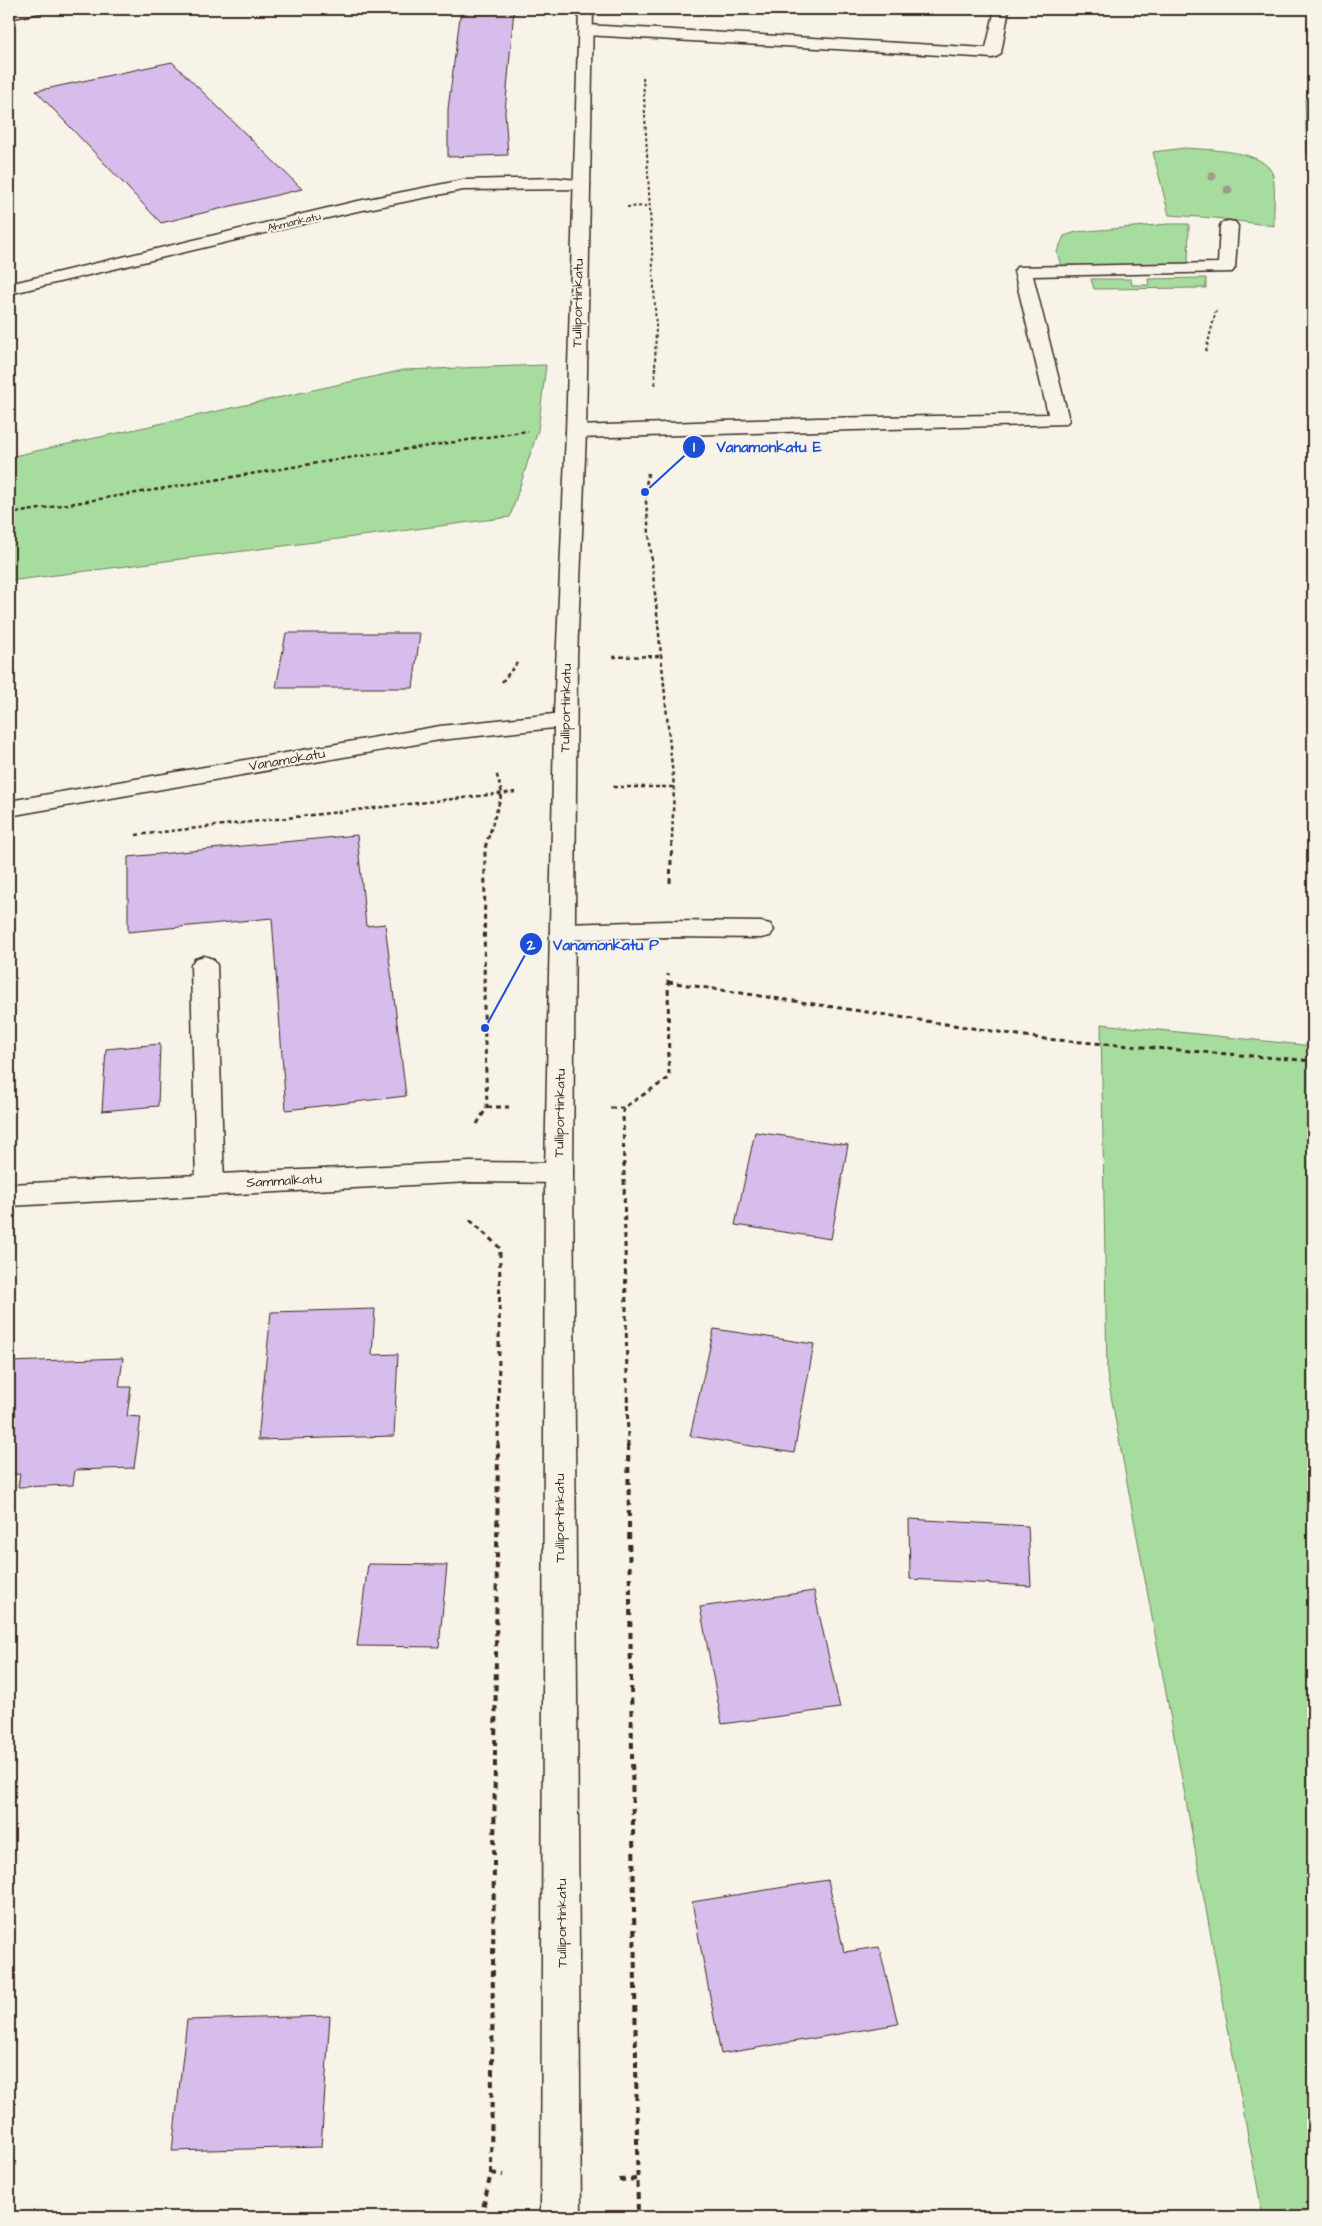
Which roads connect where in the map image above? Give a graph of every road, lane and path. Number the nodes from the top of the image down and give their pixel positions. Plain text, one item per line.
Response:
1 (39, 9) edge
2 (1002, 9) edge
3 (9, 15) edge
4 (586, 20) edge
5 (642, 32) junction
6 (582, 185) junction
7 (1229, 226) dead end
8 (9, 289) edge
9 (655, 430) junction
10 (528, 431) dead end
11 (576, 432) junction
12 (9, 514) edge
13 (566, 720) junction
14 (496, 774) dead end
15 (565, 786) junction
16 (674, 787) junction
17 (502, 793) junction
18 (9, 808) edge
19 (127, 836) dead end
20 (668, 929) junction
21 (761, 930) dead end
22 (563, 932) junction
23 (204, 965) dead end
24 (668, 982) junction
25 (1313, 1061) edge
26 (472, 1132) dead end
27 (559, 1173) junction
28 (210, 1185) junction
29 (9, 1195) edge
30 (468, 1218) dead end
31 (481, 2217) edge
32 (561, 2217) edge
33 (638, 2217) edge

1 - 3 street
2 - 5 street
4 - 5 street
4 - 6 street, Tulliportinkatu
5 - 9 path
6 - 8 street, Ahmankatu
6 - 11 street, Tulliportinkatu
7 - 9 street
9 - 11 street
9 - 16 path
10 - 12 path
11 - 13 street, Tulliportinkatu
13 - 15 street, Tulliportinkatu
13 - 18 street, Vanamokatu
14 - 17 path
15 - 16 path
15 - 17 path
15 - 22 street, Tulliportinkatu
16 - 20 path
17 - 19 path
17 - 26 path
20 - 21 street
20 - 22 street
20 - 24 path
22 - 27 street, Tulliportinkatu
23 - 28 street
24 - 25 path
24 - 33 path
27 - 28 street, Sammalkatu
27 - 32 street, Tulliportinkatu
28 - 29 street, Sammalkatu
30 - 31 path

